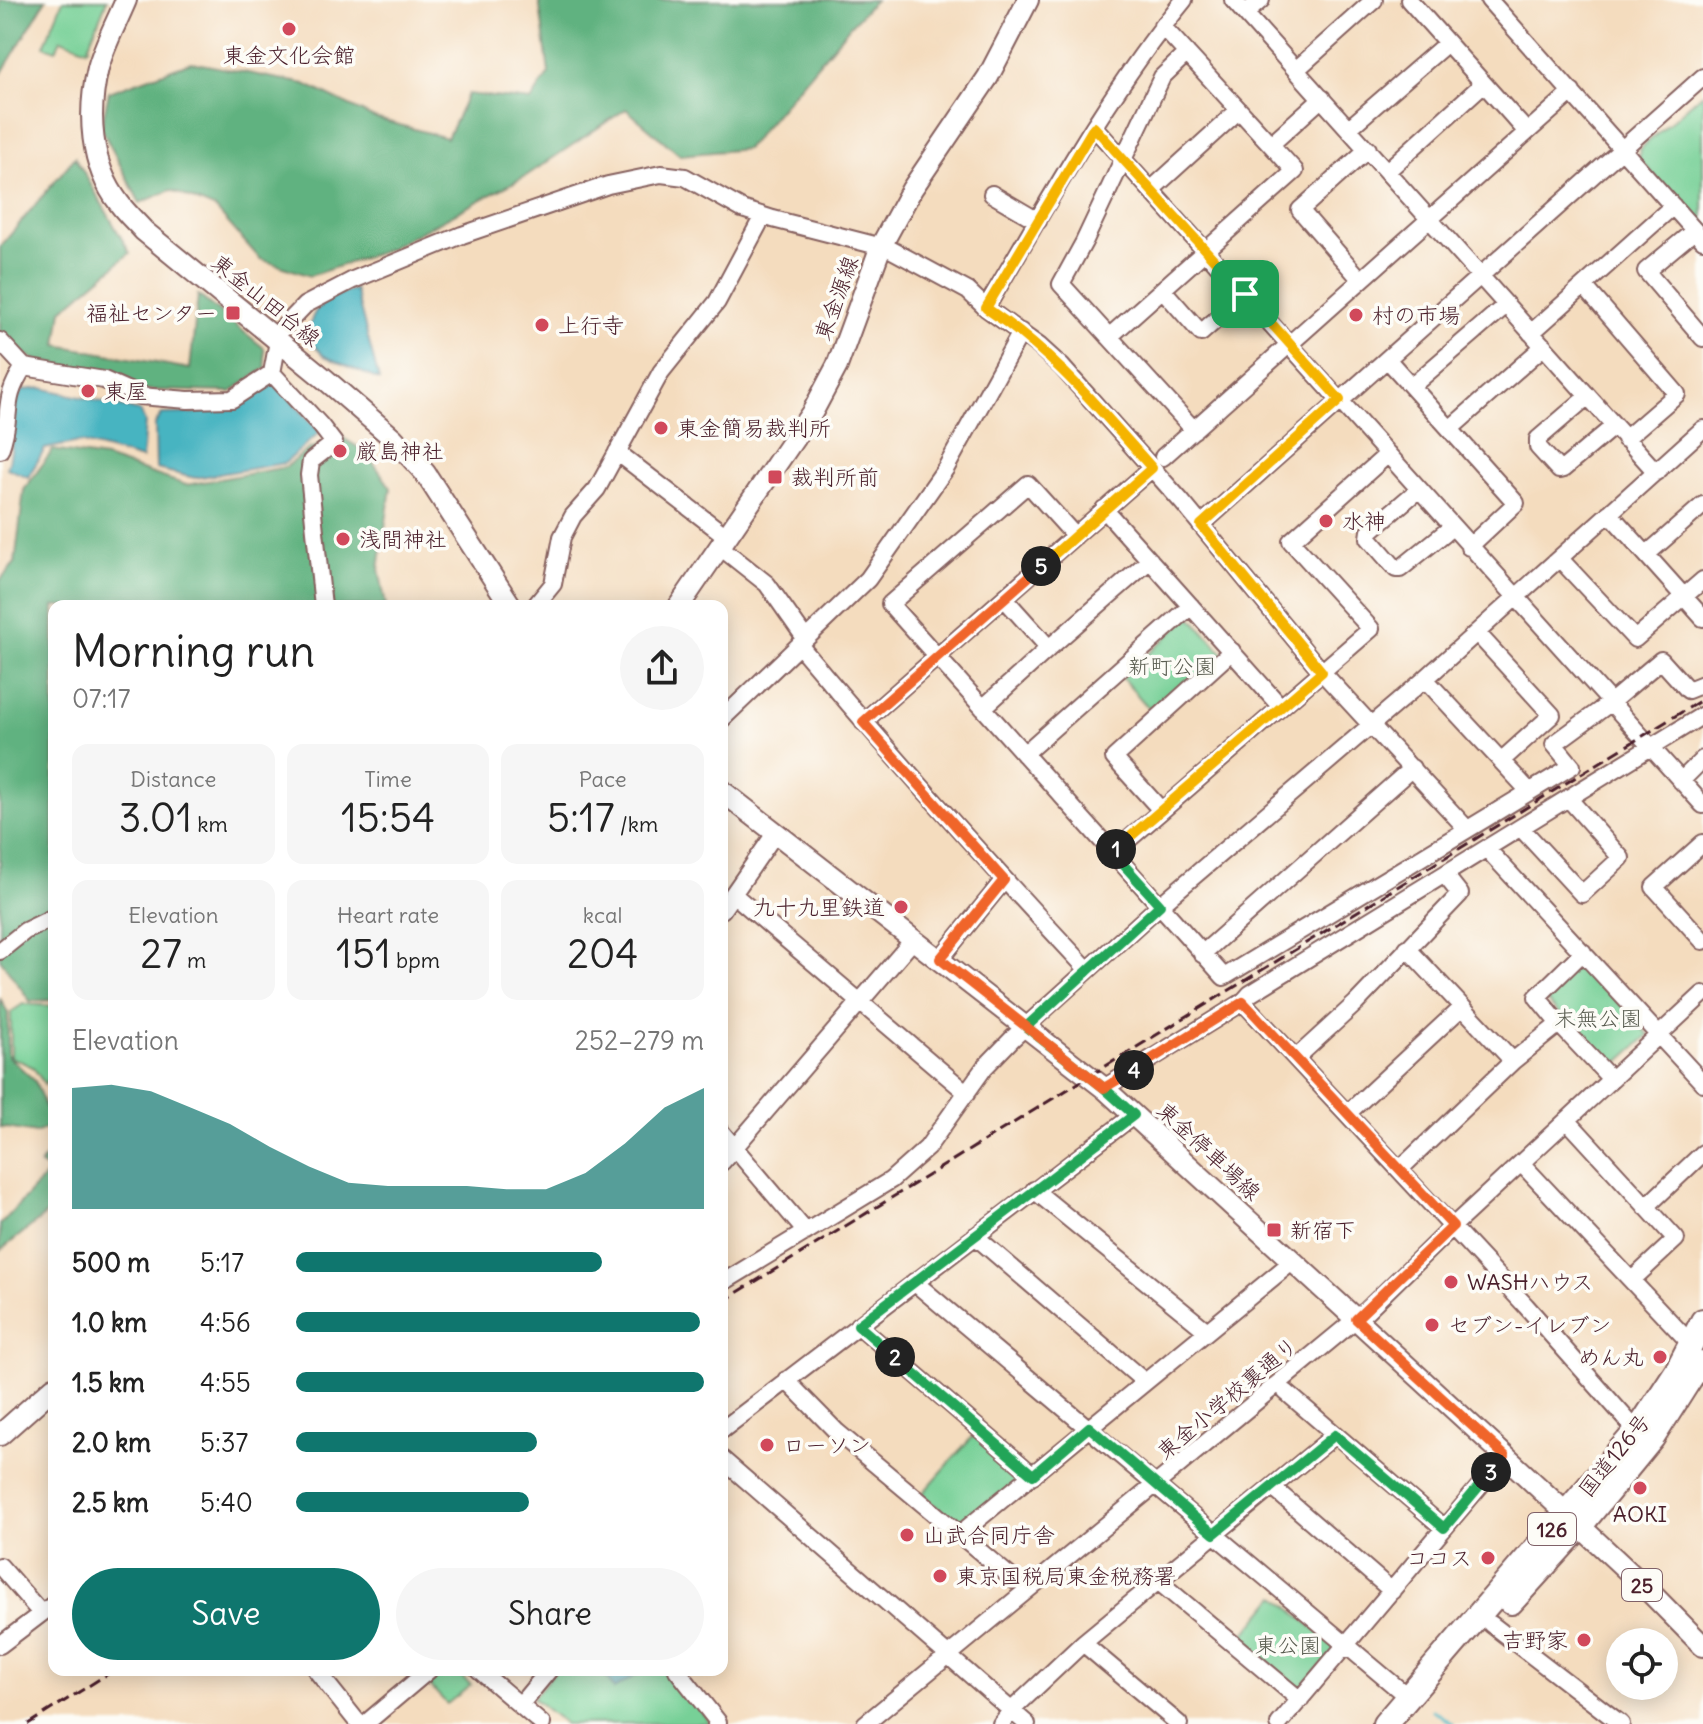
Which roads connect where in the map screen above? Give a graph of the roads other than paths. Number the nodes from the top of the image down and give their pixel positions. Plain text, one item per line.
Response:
1 (126, 0) edge
2 (1028, 0) edge
3 (1184, 0) edge
4 (1233, 0) edge
5 (1261, 0) edge
6 (1374, 0) edge
7 (1409, 0) edge
8 (1489, 0) edge
9 (1246, 13) junction
10 (1162, 26) junction
11 (1447, 43) junction
12 (1187, 53) junction
13 (1297, 69) junction
14 (1703, 77) edge
15 (1483, 84) junction
16 (1572, 92) junction
17 (1322, 98) junction
18 (1239, 110) junction
19 (1094, 127) junction
20 (1349, 128) junction
21 (1527, 132) junction
22 (1271, 144) junction
23 (1368, 149) junction
24 (1622, 149) junction
25 (1122, 158) junction
26 (1387, 171) junction
27 (1151, 190) junction
28 (992, 194) dead end
29 (1673, 206) junction
30 (763, 216) junction
31 (1429, 219) junction
32 (1038, 221) junction
33 (1699, 235) edge
34 (881, 246) junction
35 (1207, 251) junction
36 (1480, 276) junction
37 (1361, 280) junction
38 (1584, 286) junction
39 (1163, 290) junction
40 (1245, 294) junction
41 (1506, 305) junction
42 (986, 308) junction
43 (1021, 332) junction
44 (1531, 333) junction
45 (1109, 337) junction
46 (1703, 338) edge
47 (276, 339) junction
48 (0, 341) edge
49 (1290, 344) junction
50 (1544, 346) junction
51 (1387, 359) junction
52 (24, 367) junction
53 (272, 373) junction
54 (1412, 386) junction
55 (1588, 396) junction
56 (1340, 400) junction
57 (1451, 428) junction
58 (1703, 429) edge
59 (1194, 430) junction
60 (1620, 432) junction
61 (0, 450) edge
62 (617, 452) junction
63 (1388, 454) junction
64 (1157, 462) junction
65 (1656, 472) junction
66 (1419, 489) junction
67 (1703, 505) edge
68 (1104, 509) junction
69 (1609, 513) junction
70 (1201, 525) junction
71 (1452, 527) junction
72 (1075, 536) junction
73 (722, 541) junction
74 (1469, 547) junction
75 (1647, 554) junction
76 (1560, 559) junction
77 (1150, 560) junction
78 (1703, 580) edge
79 (1684, 596) junction
80 (1004, 598) junction
81 (1514, 598) junction
82 (322, 600) edge
83 (507, 600) edge
84 (540, 600) edge
85 (683, 600) edge
86 (1191, 606) junction
87 (1703, 618) edge
88 (1477, 633) junction
89 (802, 642) junction
90 (1049, 648) junction
91 (1232, 651) junction
92 (937, 657) junction
93 (1322, 672) junction
94 (1425, 679) junction
95 (1703, 684) edge
96 (1610, 703) junction
97 (1280, 706) junction
98 (983, 708) junction
99 (728, 713) edge
100 (1703, 715) edge
101 (863, 722) junction
102 (1371, 725) junction
103 (1650, 747) junction
104 (1024, 754) junction
105 (1703, 759) edge
106 (1501, 761) junction
107 (1412, 768) junction
108 (1681, 781) junction
109 (1529, 791) junction
110 (728, 796) edge
111 (1568, 798) junction
112 (1703, 805) edge
113 (1161, 810) junction
114 (1521, 828) junction
115 (1467, 829) junction
116 (776, 832) junction
117 (1703, 843) edge
118 (1487, 849) junction
119 (1113, 853) junction
120 (1445, 875) junction
121 (1004, 880) junction
122 (733, 894) junction
123 (728, 901) edge
124 (1160, 905) junction
125 (48, 920) edge
126 (914, 939) junction
127 (1703, 941) edge
128 (1407, 948) junction
129 (0, 951) edge
130 (1583, 952) junction
131 (1202, 954) junction
132 (940, 959) junction
133 (1088, 970) junction
134 (1703, 994) edge
135 (858, 1001) junction
136 (1243, 1002) junction
137 (1462, 1007) junction
138 (1559, 1024) junction
139 (1026, 1027) junction
140 (1659, 1034) junction
141 (1296, 1058) junction
142 (1513, 1061) junction
143 (1611, 1079) junction
144 (1703, 1083) edge
145 (1104, 1088) junction
146 (967, 1093) junction
147 (1348, 1113) junction
148 (1134, 1115) junction
149 (1567, 1120) junction
150 (728, 1140) edge
151 (734, 1148) junction
152 (1703, 1153) edge
153 (728, 1155) edge
154 (1521, 1163) junction
155 (1400, 1169) junction
156 (1034, 1190) junction
157 (1646, 1207) junction
158 (1453, 1226) junction
159 (806, 1232) junction
160 (975, 1236) junction
161 (1293, 1261) junction
162 (728, 1279) edge
163 (1632, 1280) junction
164 (914, 1282) junction
165 (1356, 1319) junction
166 (1703, 1321) edge
167 (858, 1325) junction
168 (1207, 1331) junction
169 (1700, 1352) edge
170 (786, 1380) junction
171 (1145, 1382) junction
172 (48, 1392) edge
173 (1286, 1392) dead end
174 (1628, 1421) dead end
175 (728, 1425) edge
176 (1089, 1427) junction
177 (0, 1435) edge
178 (1335, 1435) junction
179 (1505, 1456) junction
180 (728, 1464) edge
181 (1033, 1475) junction
182 (1155, 1486) junction
183 (1272, 1487) junction
184 (1572, 1520) junction
185 (1444, 1528) junction
186 (960, 1534) junction
187 (1214, 1534) junction
188 (0, 1566) edge
189 (1014, 1580) dead end
190 (1158, 1581) junction
191 (1392, 1591) junction
192 (48, 1608) edge
193 (1491, 1624) junction
194 (1083, 1643) junction
195 (0, 1645) edge
196 (1346, 1645) junction
197 (1703, 1646) edge
198 (949, 1657) junction
199 (321, 1676) edge
200 (422, 1676) edge
201 (486, 1676) edge
202 (544, 1676) edge
203 (682, 1676) edge
204 (1408, 1697) junction
205 (1300, 1700) junction
206 (520, 1705) junction
207 (1006, 1717) edge
208 (1169, 1721) edge
209 (362, 1724) edge
210 (542, 1724) edge
211 (716, 1724) edge
212 (865, 1724) edge
213 (1027, 1724) edge
214 (1279, 1724) edge
215 (1385, 1724) edge
216 (1404, 1724) edge
217 (1621, 1724) edge

1 - 47 main road, 東金山田台線
2 - 34 main road, 東金源線
3 - 10 street
4 - 9 street
5 - 9 street
6 - 13 street
7 - 11 street
8 - 16 street
9 - 13 street
10 - 12 street
10 - 19 street
11 - 15 street
11 - 20 street
12 - 18 street
12 - 25 street
13 - 17 street
14 - 24 street
15 - 21 street
15 - 26 street
16 - 21 street
16 - 24 street
17 - 20 street
17 - 22 street
18 - 22 street
18 - 27 street
19 - 25 street
19 - 32 street
20 - 23 street
21 - 31 street
22 - 35 street
23 - 26 street
23 - 37 street
24 - 29 street
24 - 36 street
25 - 27 street
25 - 45 street
26 - 31 street
27 - 35 street
28 - 32 street
29 - 33 street
29 - 38 street
30 - 34 street
30 - 47 street
30 - 62 street
31 - 36 street
31 - 37 street
32 - 42 street
33 - 46 street
34 - 42 street
34 - 73 main road, 東金源線
35 - 39 street
35 - 40 street
36 - 41 street
36 - 51 street
37 - 49 street
38 - 44 street
38 - 60 street
39 - 40 street
39 - 45 street
40 - 49 street
41 - 44 street
41 - 54 street
42 - 43 street
43 - 64 street
43 - 89 street
44 - 50 street
45 - 59 street
47 - 53 street
47 - 83 main road, 東金山田台線
48 - 52 street
49 - 56 street
49 - 59 street
50 - 55 street
50 - 57 street
51 - 54 street
51 - 56 street
52 - 53 street
52 - 61 street
53 - 82 street
54 - 57 street
55 - 60 street
55 - 60 street
56 - 63 street
56 - 70 street
57 - 74 street
58 - 65 street
59 - 64 street
60 - 65 street
62 - 73 street
62 - 84 street
63 - 66 street
63 - 93 street
64 - 68 street
64 - 70 street
65 - 69 street
66 - 71 street
66 - 71 street
67 - 75 street
68 - 72 street
68 - 77 street
69 - 75 street
69 - 76 street
70 - 93 street
71 - 74 street
72 - 80 street
72 - 92 street
73 - 85 main road, 東金源線
73 - 89 street
74 - 81 street
75 - 79 street
76 - 79 street
76 - 81 street
77 - 86 street
77 - 90 street
78 - 79 street
79 - 87 street
80 - 90 street
80 - 92 street
81 - 88 street
81 - 96 street
86 - 91 street
86 - 104 street
88 - 94 street
88 - 106 street
89 - 99 street
89 - 101 street
90 - 98 street
91 - 97 street
91 - 113 street
92 - 98 street
92 - 101 street
93 - 97 street
93 - 102 street
94 - 102 street
94 - 106 street
95 - 96 street
96 - 103 street
96 - 109 street
97 - 113 street
98 - 104 street
100 - 103 street
101 - 121 street
102 - 107 street
102 - 124 street
103 - 108 street
103 - 111 street
104 - 119 street
105 - 108 street
106 - 109 street
107 - 115 street
107 - 131 street
108 - 112 street
109 - 115 street
110 - 116 main road, 東金停車場線
111 - 114 street
111 - 114 street
113 - 119 street
114 - 118 street
115 - 131 street
116 - 122 street
116 - 126 main road, 東金停車場線
117 - 127 street
118 - 120 street
118 - 130 street
119 - 124 street
120 - 128 street
120 - 136 street
121 - 132 street
121 - 133 street
122 - 123 street
122 - 135 street
124 - 131 street
124 - 133 street
125 - 129 street
126 - 132 main road, 東金停車場線
126 - 135 street
128 - 137 street
128 - 141 street
130 - 138 street
130 - 140 street
132 - 139 main road, 東金停車場線
133 - 139 street
134 - 140 street, 東金小学校裏通り
135 - 146 street
135 - 151 street
136 - 141 street
136 - 145 street
137 - 142 street
137 - 147 street
138 - 142 street
138 - 143 street
139 - 145 main road, 東金停車場線
139 - 146 street
140 - 143 street, 東金小学校裏通り
140 - 144 street
141 - 147 street
142 - 155 street
143 - 149 street, 東金小学校裏通り
145 - 148 main road, 東金停車場線
146 - 159 street
147 - 155 street
148 - 156 street
148 - 161 main road, 東金停車場線
149 - 154 street, 東金小学校裏通り
149 - 157 street
150 - 151 street
151 - 153 street
151 - 159 street
152 - 157 street
154 - 158 street, 東金小学校裏通り
154 - 163 street
155 - 158 street
156 - 160 street
156 - 168 street
157 - 163 street
158 - 165 street, 東金小学校裏通り
158 - 174 street
159 - 162 street
160 - 164 street
160 - 171 street
161 - 165 main road, 東金停車場線
161 - 168 street
163 - 169 street
164 - 167 street
164 - 176 street
165 - 179 main road, 東金停車場線
165 - 182 street, 東金小学校裏通り
166 - 169 highway, 国道126号 / 126
167 - 170 street
167 - 181 street
168 - 171 street
169 - 184 highway, 国道126号 / 126
169 - 184 highway, 国道126号 / 126
170 - 175 street
170 - 186 street
171 - 176 street
172 - 177 main road
173 - 178 street
176 - 181 street
176 - 182 street
178 - 183 street
178 - 185 street
179 - 184 main road, 東金停車場線
179 - 185 street
180 - 198 street
181 - 186 street
182 - 187 street
182 - 198 street, 東金小学校裏通り
183 - 187 street
183 - 191 street
184 - 193 highway, 国道126号 / 126
184 - 197 main road, 25
184 - 204 highway, 国道126号 / 126
185 - 191 street
186 - 189 street
187 - 190 street
187 - 196 street
188 - 192 street
190 - 194 street
190 - 205 street
191 - 196 street
192 - 195 street
193 - 216 highway, 国道126号 / 126
193 - 217 street
194 - 207 street
194 - 208 street
196 - 204 street
196 - 205 street
198 - 207 street
198 - 212 street, 東金小学校裏通り
199 - 209 street
200 - 209 street
201 - 206 street
202 - 206 street
203 - 211 street
204 - 215 highway, 国道126号 / 126
205 - 214 street
206 - 210 street
207 - 213 street

